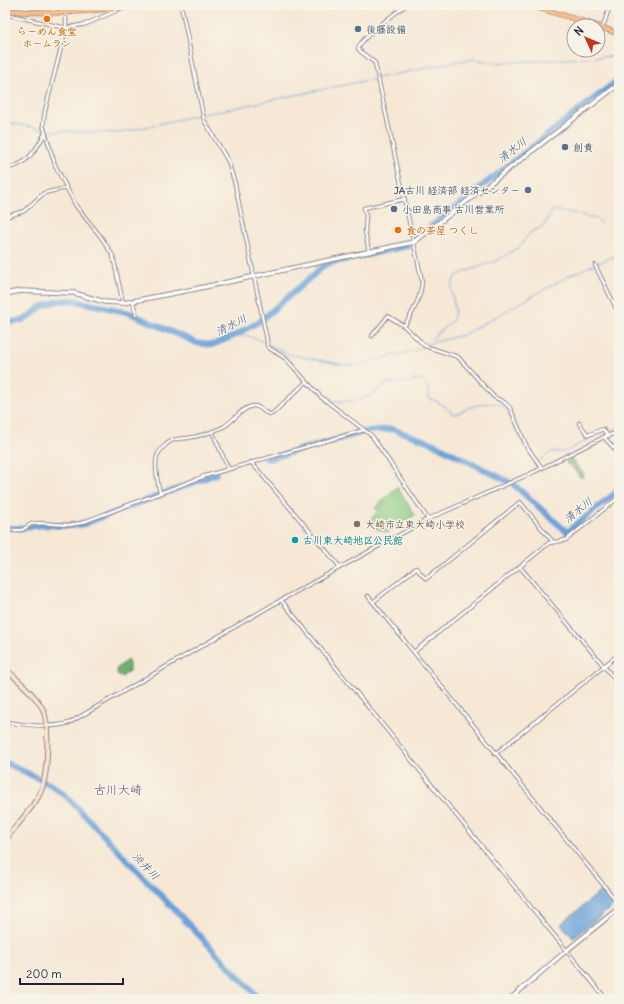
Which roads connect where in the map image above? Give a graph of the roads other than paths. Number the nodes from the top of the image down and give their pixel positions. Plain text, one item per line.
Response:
1 (59, 5) edge
2 (147, 5) edge
3 (181, 5) edge
4 (406, 5) edge
5 (529, 5) edge
6 (610, 5) edge
7 (122, 8) junction
8 (5, 10) edge
9 (53, 12) junction
10 (66, 12) junction
11 (5, 14) edge
12 (571, 18) edge
13 (604, 18) edge
14 (66, 28) junction
15 (606, 29) edge
16 (619, 34) edge
17 (619, 84) edge
18 (45, 131) junction
19 (5, 169) edge
20 (66, 188) junction
21 (405, 199) junction
22 (5, 217) edge
23 (414, 242) junction
24 (369, 252) junction
25 (595, 265) dead end
26 (254, 276) junction
27 (5, 294) edge
28 (133, 301) junction
29 (123, 303) junction
30 (619, 314) edge
31 (136, 315) dead end
32 (404, 326) junction
33 (372, 336) dead end
34 (306, 382) junction
35 (579, 423) dead end
36 (364, 430) junction
37 (212, 431) junction
38 (619, 432) edge
39 (606, 433) junction
40 (604, 437) junction
41 (619, 454) edge
42 (252, 462) junction
43 (228, 468) junction
44 (542, 468) junction
45 (160, 493) junction
46 (619, 497) edge
47 (428, 519) junction
48 (5, 530) edge
49 (553, 542) junction
50 (520, 567) junction
51 (340, 568) junction
52 (368, 596) dead end
53 (281, 600) junction
54 (373, 602) junction
55 (414, 652) junction
56 (619, 654) edge
57 (604, 666) junction
58 (5, 668) edge
59 (619, 684) edge
60 (5, 722) edge
61 (46, 725) junction
62 (496, 754) junction
63 (5, 840) edge
64 (619, 904) edge
65 (619, 908) edge
66 (566, 951) junction
67 (510, 999) edge
68 (606, 999) edge

1 - 9 street
2 - 7 highway
3 - 26 street
4 - 21 street
5 - 12 highway
6 - 13 street
7 - 10 highway
7 - 14 street
8 - 9 highway
9 - 10 highway
10 - 14 street
11 - 14 street
14 - 18 street
15 - 16 highway
17 - 23 street
18 - 19 street
18 - 20 street
20 - 22 street
20 - 29 street
21 - 23 street
21 - 24 street
23 - 24 street
23 - 32 street
24 - 26 street
25 - 30 street
26 - 28 street
26 - 34 street
27 - 29 street
28 - 29 street
28 - 31 street
32 - 33 street
32 - 44 street
34 - 36 street
34 - 37 street
35 - 39 street
36 - 42 street
36 - 47 street
37 - 43 street
37 - 45 street
38 - 39 street
39 - 40 street
40 - 41 street
40 - 44 street
42 - 43 street
42 - 51 street
43 - 45 street
44 - 47 street
45 - 48 street
46 - 49 street
47 - 51 street
49 - 50 street
49 - 54 street
50 - 55 street
50 - 57 street
51 - 53 street
52 - 54 street
53 - 61 street
53 - 66 street
54 - 55 street
55 - 62 street
56 - 57 street
57 - 59 street
57 - 62 street
58 - 61 main road
60 - 61 street
61 - 63 main road
62 - 64 street
65 - 66 street
66 - 67 street
66 - 68 street

